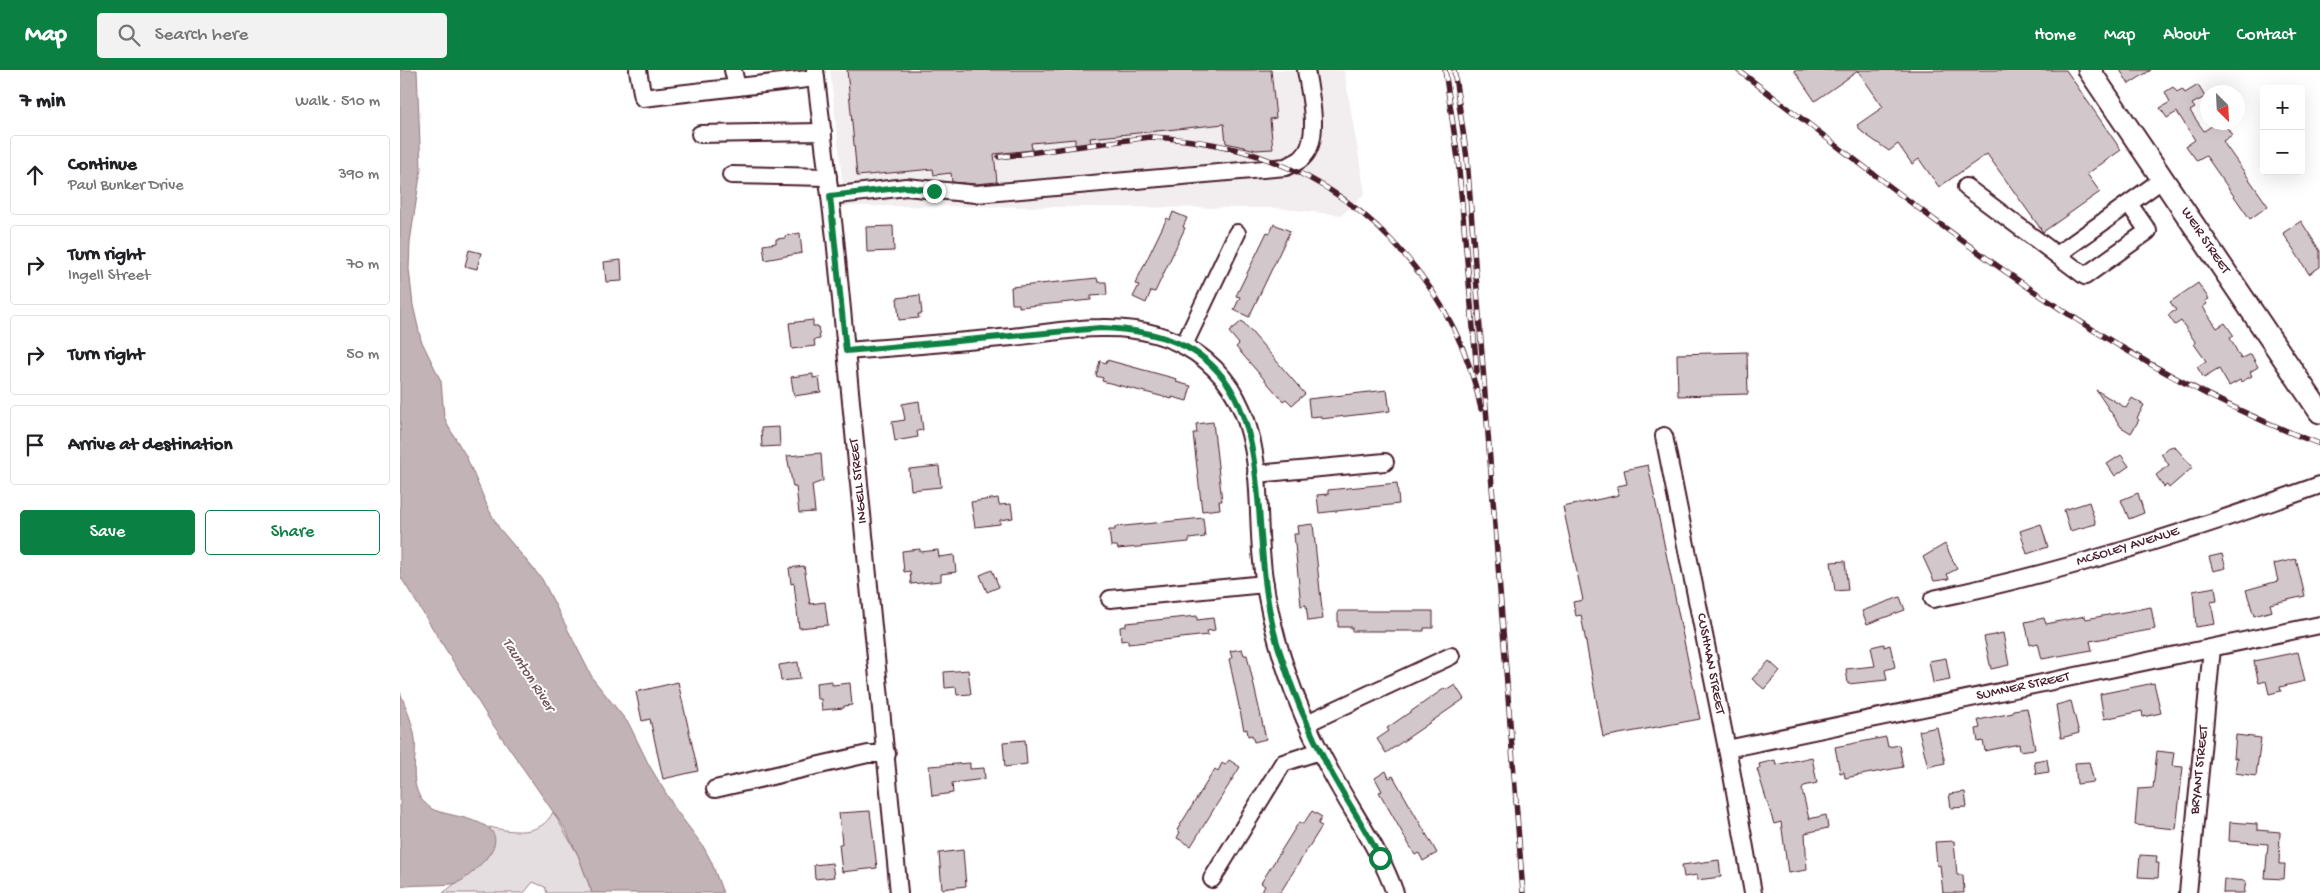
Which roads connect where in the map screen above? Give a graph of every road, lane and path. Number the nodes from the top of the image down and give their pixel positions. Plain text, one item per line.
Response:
1 (638, 70) edge
2 (733, 70) edge
3 (1306, 70) edge
4 (2088, 70) edge
5 (816, 74) edge
6 (737, 88) junction
7 (823, 132) junction
8 (700, 134) dead end
9 (731, 175) dead end
10 (828, 177) junction
11 (2163, 179) junction
12 (1966, 187) dead end
13 (830, 196) junction
14 (2129, 204) junction
15 (1237, 233) dead end
16 (2057, 255) junction
17 (1184, 345) junction
18 (846, 351) junction
19 (2318, 406) edge
20 (1664, 436) dead end
21 (1385, 462) dead end
22 (1256, 474) junction
23 (2320, 485) edge
24 (1265, 584) junction
25 (1110, 599) dead end
26 (1933, 599) dead end
27 (2320, 625) edge
28 (2212, 648) junction
29 (1451, 656) dead end
30 (1307, 723) junction
31 (1727, 749) junction
32 (1320, 751) junction
33 (886, 754) junction
34 (715, 789) dead end
35 (1212, 879) dead end
36 (899, 893) edge
37 (1395, 893) edge
38 (1753, 893) edge
39 (2188, 893) edge

1 - 6 street
2 - 6 street
3 - 13 street
4 - 11 main road, WEIR STREET
5 - 6 street
5 - 7 street, INGELL STREET
7 - 8 street
7 - 10 street, INGELL STREET
9 - 10 street
10 - 13 street, INGELL STREET
11 - 14 street
11 - 19 main road, WEIR STREET
12 - 16 street
13 - 18 street, INGELL STREET
14 - 16 street
14 - 16 street
15 - 17 street
17 - 18 street
17 - 22 street
18 - 33 street, INGELL STREET
20 - 31 street, CUSHMAN STREET
21 - 22 street
22 - 24 street
23 - 26 street, MCSOLEY AVENUE
24 - 25 street
24 - 30 street
27 - 28 street, SUMNER STREET
28 - 31 street, SUMNER STREET
28 - 39 street, BRYANT STREET
29 - 30 street
30 - 32 street
31 - 38 street, CUSHMAN STREET
32 - 35 street
32 - 37 street
33 - 34 street
33 - 36 street, INGELL STREET

